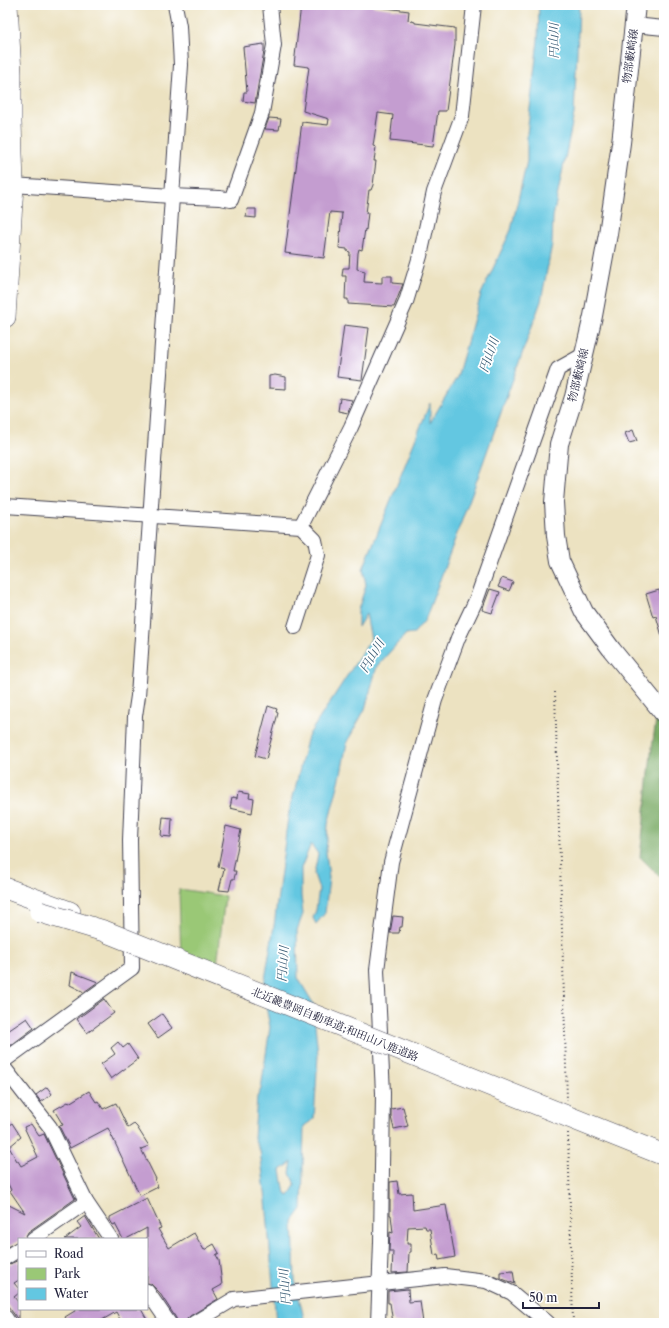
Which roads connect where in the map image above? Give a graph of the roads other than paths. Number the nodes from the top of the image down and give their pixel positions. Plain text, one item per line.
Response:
1 (8, 5) edge
2 (175, 5) edge
3 (270, 5) edge
4 (474, 5) edge
5 (636, 5) edge
6 (634, 25) junction
7 (664, 28) edge
8 (14, 185) junction
9 (171, 196) junction
10 (7, 254) edge
11 (5, 317) edge
12 (583, 355) junction
13 (5, 506) edge
14 (150, 516) junction
15 (301, 526) junction
16 (295, 627) dead end
17 (664, 714) edge
18 (5, 888) edge
19 (5, 898) edge
20 (104, 931) junction
21 (5, 1060) edge
22 (5, 1069) edge
23 (664, 1155) edge
24 (86, 1202) junction
25 (34, 1238) edge
26 (110, 1238) edge
27 (18, 1250) edge
28 (5, 1258) edge
29 (373, 1284) junction
30 (148, 1293) edge
31 (525, 1304) junction
32 (5, 1317) edge
33 (9, 1323) edge
34 (168, 1323) edge
35 (194, 1323) edge
36 (378, 1323) edge
37 (528, 1323) edge
38 (548, 1323) edge

1 - 8 highway
2 - 9 street
3 - 9 street
4 - 15 street
5 - 6 main road, 物部藪崎線
6 - 7 street
6 - 12 main road, 物部藪崎線
8 - 9 street
8 - 10 highway
9 - 14 street
10 - 11 highway
12 - 17 main road, 物部藪崎線
12 - 29 street
13 - 14 street
14 - 15 street
14 - 21 street
15 - 16 street
18 - 20 highway, bridge
19 - 20 highway, 北近畿豊岡自動車道;和田山八鹿道路, bridge
20 - 23 highway, 北近畿豊岡自動車道;和田山八鹿道路, bridge
22 - 24 street
24 - 25 street
24 - 26 street
27 - 28 street
29 - 31 street
29 - 35 street
29 - 36 street
30 - 34 street
31 - 37 street
31 - 38 street
32 - 33 street

